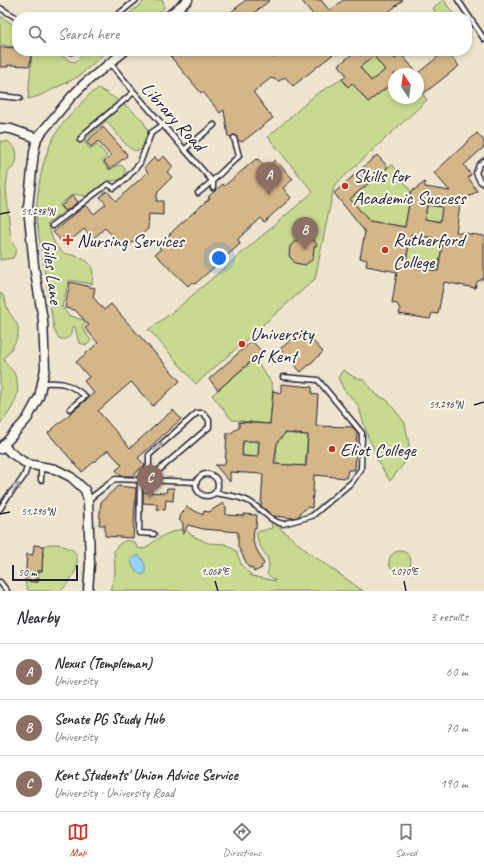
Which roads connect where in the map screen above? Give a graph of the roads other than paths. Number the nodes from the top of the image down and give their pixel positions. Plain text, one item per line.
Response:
1 (136, 0) edge
2 (188, 0) edge
3 (458, 0) edge
4 (0, 8) edge
5 (121, 12) edge
6 (173, 12) edge
7 (466, 12) edge
8 (12, 15) edge
9 (472, 21) edge
10 (484, 39) edge
11 (119, 56) edge
12 (110, 63) junction
13 (134, 92) junction
14 (0, 96) edge
15 (20, 98) dead end
16 (163, 125) junction
17 (214, 125) dead end
18 (0, 128) edge
19 (37, 138) junction
20 (234, 138) dead end
21 (80, 140) dead end
22 (185, 149) junction
23 (484, 161) edge
24 (213, 182) junction
25 (484, 184) edge
26 (213, 188) dead end
27 (198, 193) dead end
28 (52, 226) dead end
29 (283, 378) dead end
30 (42, 383) junction
31 (70, 409) dead end
32 (2, 448) edge
33 (27, 464) junction
34 (41, 467) junction
35 (41, 480) dead end
36 (141, 480) junction
37 (154, 481) junction
38 (196, 482) junction
39 (215, 493) junction
40 (88, 500) junction
41 (0, 510) edge
42 (154, 534) dead end
43 (0, 582) edge
44 (7, 591) edge
45 (88, 591) edge

1 - 5 lane
2 - 6 street
3 - 7 lane
4 - 8 lane
9 - 10 lane
11 - 12 street, Giles Lane
12 - 13 lane, Library Road
12 - 19 street, Giles Lane
13 - 16 lane, Library Road
13 - 21 lane
14 - 15 lane
16 - 22 lane, Library Road
16 - 28 lane
17 - 22 lane
18 - 19 street
19 - 30 street, Giles Lane
20 - 24 lane
22 - 24 lane, Library Road
23 - 25 lane
24 - 26 lane
24 - 27 lane
29 - 39 lane
30 - 31 lane
30 - 32 street, Giles Lane
32 - 33 street
33 - 34 street
41 -> 33 lane
34 - 35 lane
34 - 40 street
36 - 37 lane
36 -> 37 lane
36 - 40 lane
36 - 42 lane
37 - 38 lane
38 - 39 lane
38 - 39 lane
40 - 45 street
43 - 44 lane

